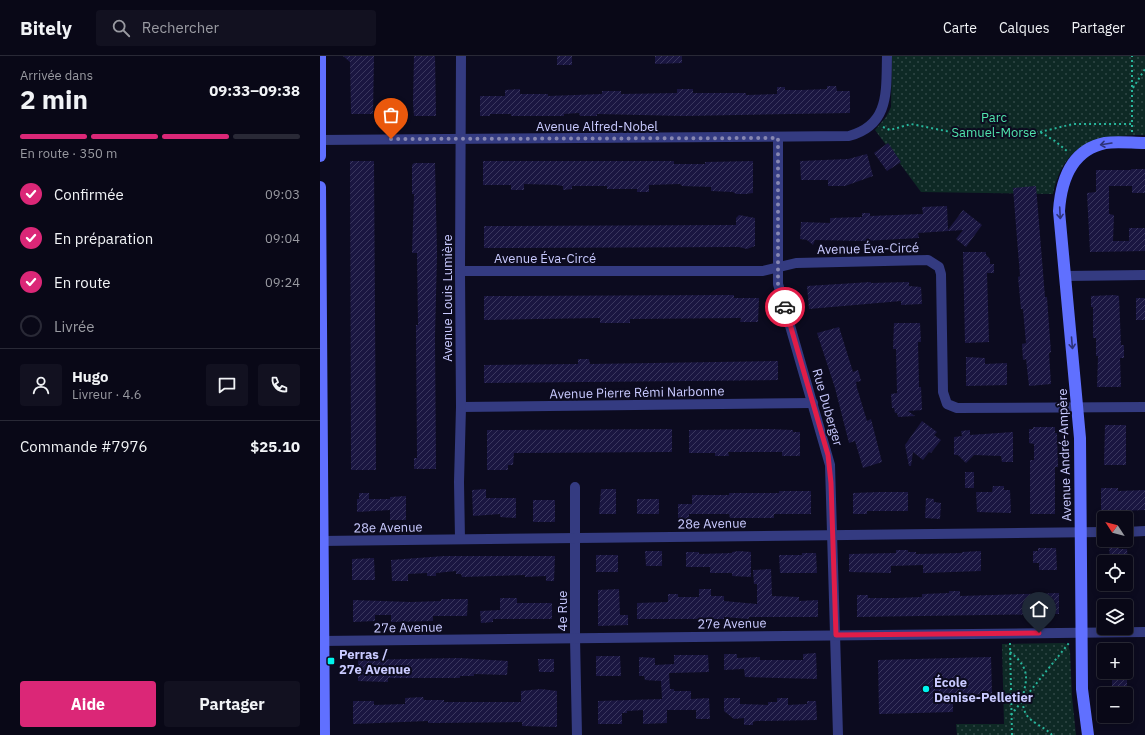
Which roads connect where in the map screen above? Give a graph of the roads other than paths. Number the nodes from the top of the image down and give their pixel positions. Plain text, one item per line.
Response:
1 (320, 56) edge
2 (461, 56) edge
3 (887, 56) edge
4 (778, 138) junction
5 (461, 139) junction
6 (320, 140) edge
7 (1145, 144) edge
8 (320, 156) edge
9 (320, 187) edge
10 (778, 267) junction
11 (460, 272) junction
12 (1145, 275) edge
13 (1066, 276) junction
14 (813, 403) junction
15 (461, 407) junction
16 (1077, 407) junction
17 (1145, 407) edge
18 (575, 487) dead end
19 (1145, 531) edge
20 (1081, 532) junction
21 (1097, 532) edge
22 (1133, 532) edge
23 (833, 535) junction
24 (575, 538) junction
25 (460, 539) junction
26 (321, 541) edge
27 (1145, 632) edge
28 (1082, 633) junction
29 (836, 635) junction
30 (575, 638) junction
31 (322, 641) edge
32 (324, 735) edge
33 (578, 735) edge
34 (838, 735) edge
35 (1088, 735) edge

1 - 6 street
2 - 5 street, Avenue Louis Lumière
3 - 4 street, Avenue Alfred-Nobel
4 - 5 street, Avenue Alfred-Nobel
4 - 10 street, Rue Duberger
5 - 6 street, Avenue Alfred-Nobel
5 - 11 street, Avenue Louis Lumière
6 - 8 street
7 -> 13 street, Avenue André-Ampère
9 - 26 street
10 - 11 street, Avenue Éva-Circé
10 - 14 street, Rue Duberger
10 - 16 street, Avenue Éva-Circé
11 - 15 street, Avenue Louis Lumière
12 - 13 street
13 -> 16 street, Avenue André-Ampère
14 - 15 street, Avenue Pierre Rémi Narbonne
14 - 23 street, Rue Duberger
15 - 25 street, Avenue Louis Lumière
16 - 17 street, Avenue Éva-Circé
16 - 20 street, Avenue André-Ampère
18 - 24 street, 4e Rue
19 - 22 street
20 - 21 street, 28e Avenue
20 - 23 street, 28e Avenue
20 - 28 street, Avenue André-Ampère
23 - 24 street, 28e Avenue
23 - 29 street, Rue Duberger
24 - 25 street, 28e Avenue
24 - 30 street, 4e Rue
25 - 26 street, 28e Avenue
26 - 31 street
27 - 28 street, 27e Avenue
28 - 29 street, 27e Avenue
28 - 35 street, Avenue André-Ampère
29 - 30 street, 27e Avenue
29 - 34 street, Rue Duberger
30 - 31 street, 27e Avenue
30 - 33 street, 4e Rue
31 - 32 street

